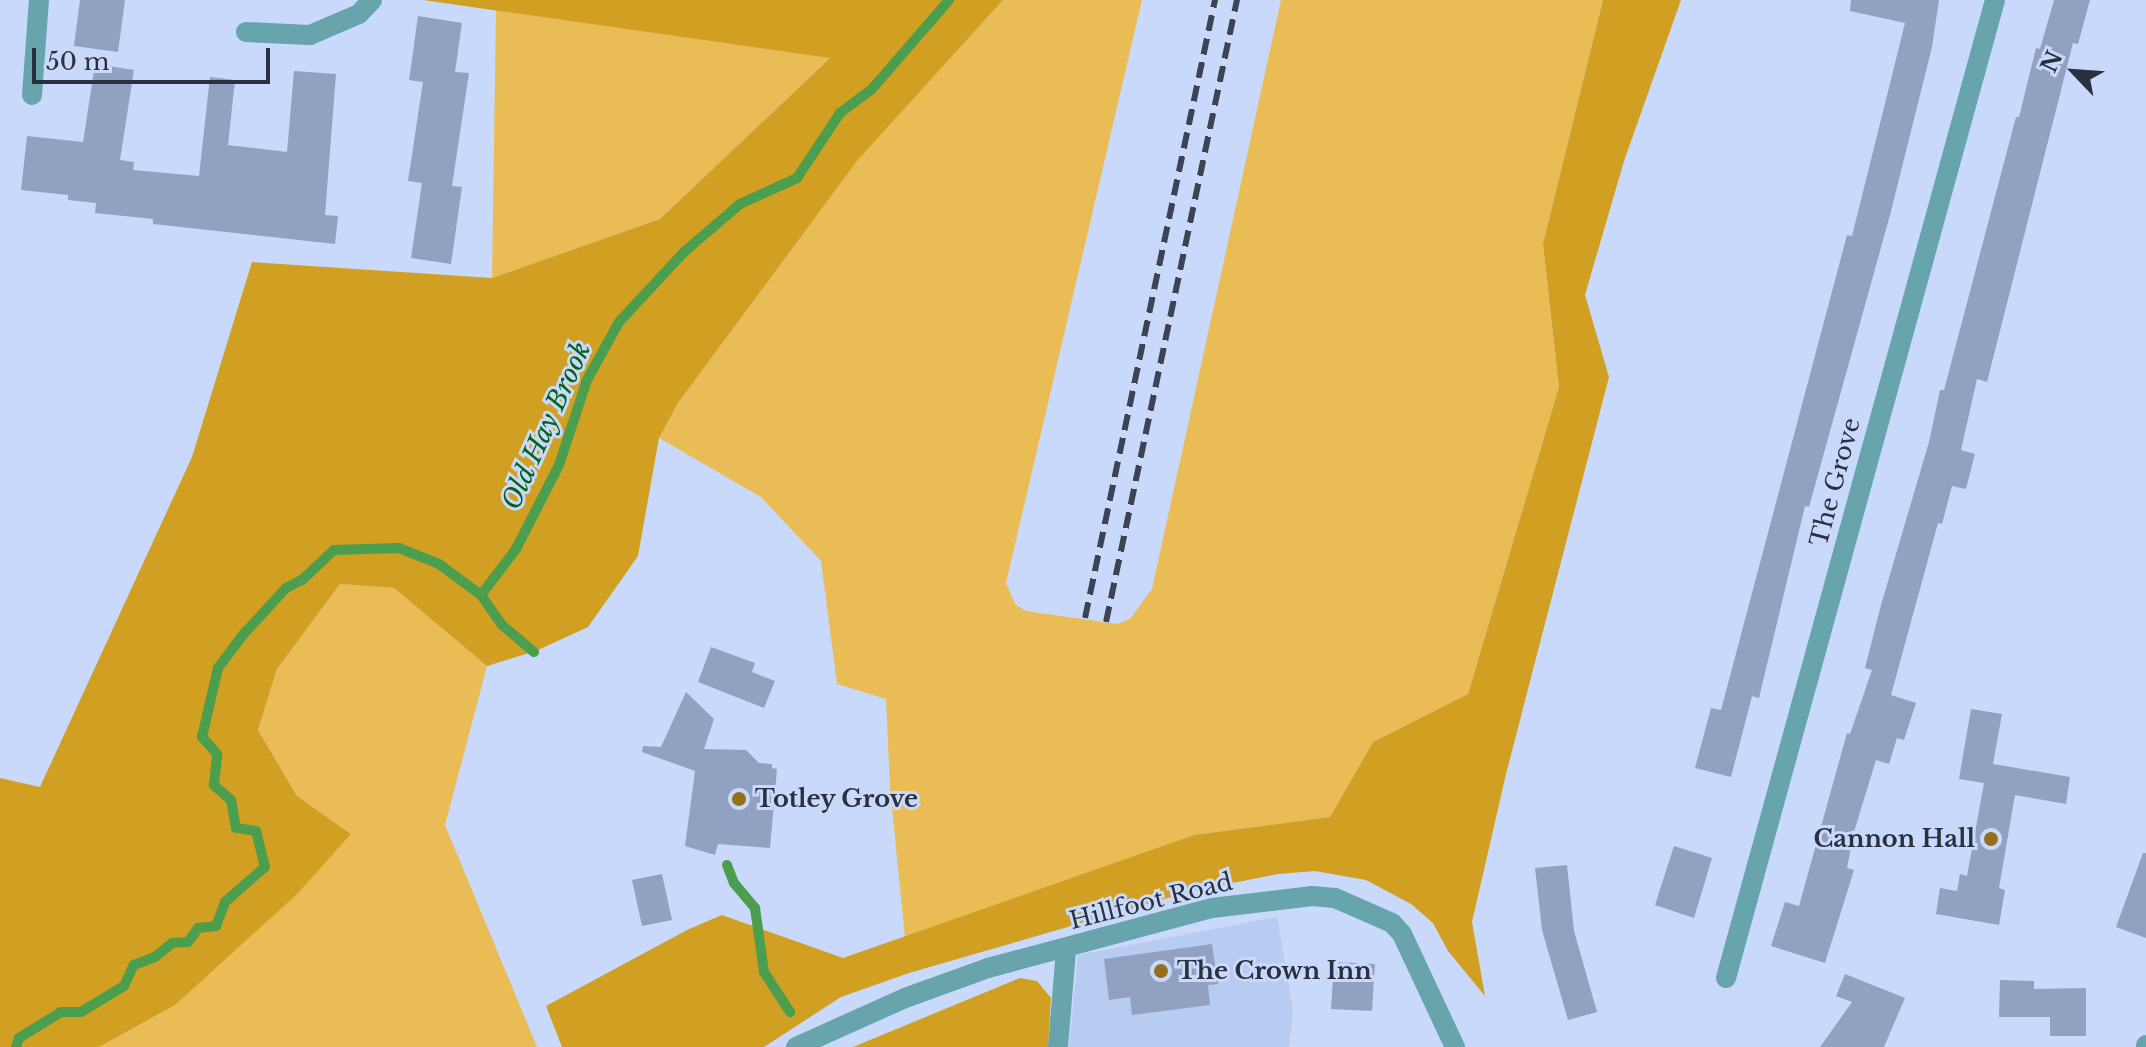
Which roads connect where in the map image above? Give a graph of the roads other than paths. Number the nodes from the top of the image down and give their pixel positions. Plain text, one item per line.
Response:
1 (39, 0) edge
2 (372, 0) edge
3 (1995, 0) edge
4 (246, 32) dead end
5 (32, 95) dead end
6 (1066, 949) junction
7 (1726, 978) dead end
8 (796, 1047) edge
9 (1058, 1047) edge
10 (1455, 1047) edge

1 - 5 street
2 - 4 street
3 - 7 street, The Grove
6 - 8 street, Hillfoot Road
6 - 9 street
6 - 10 street, Hillfoot Road

